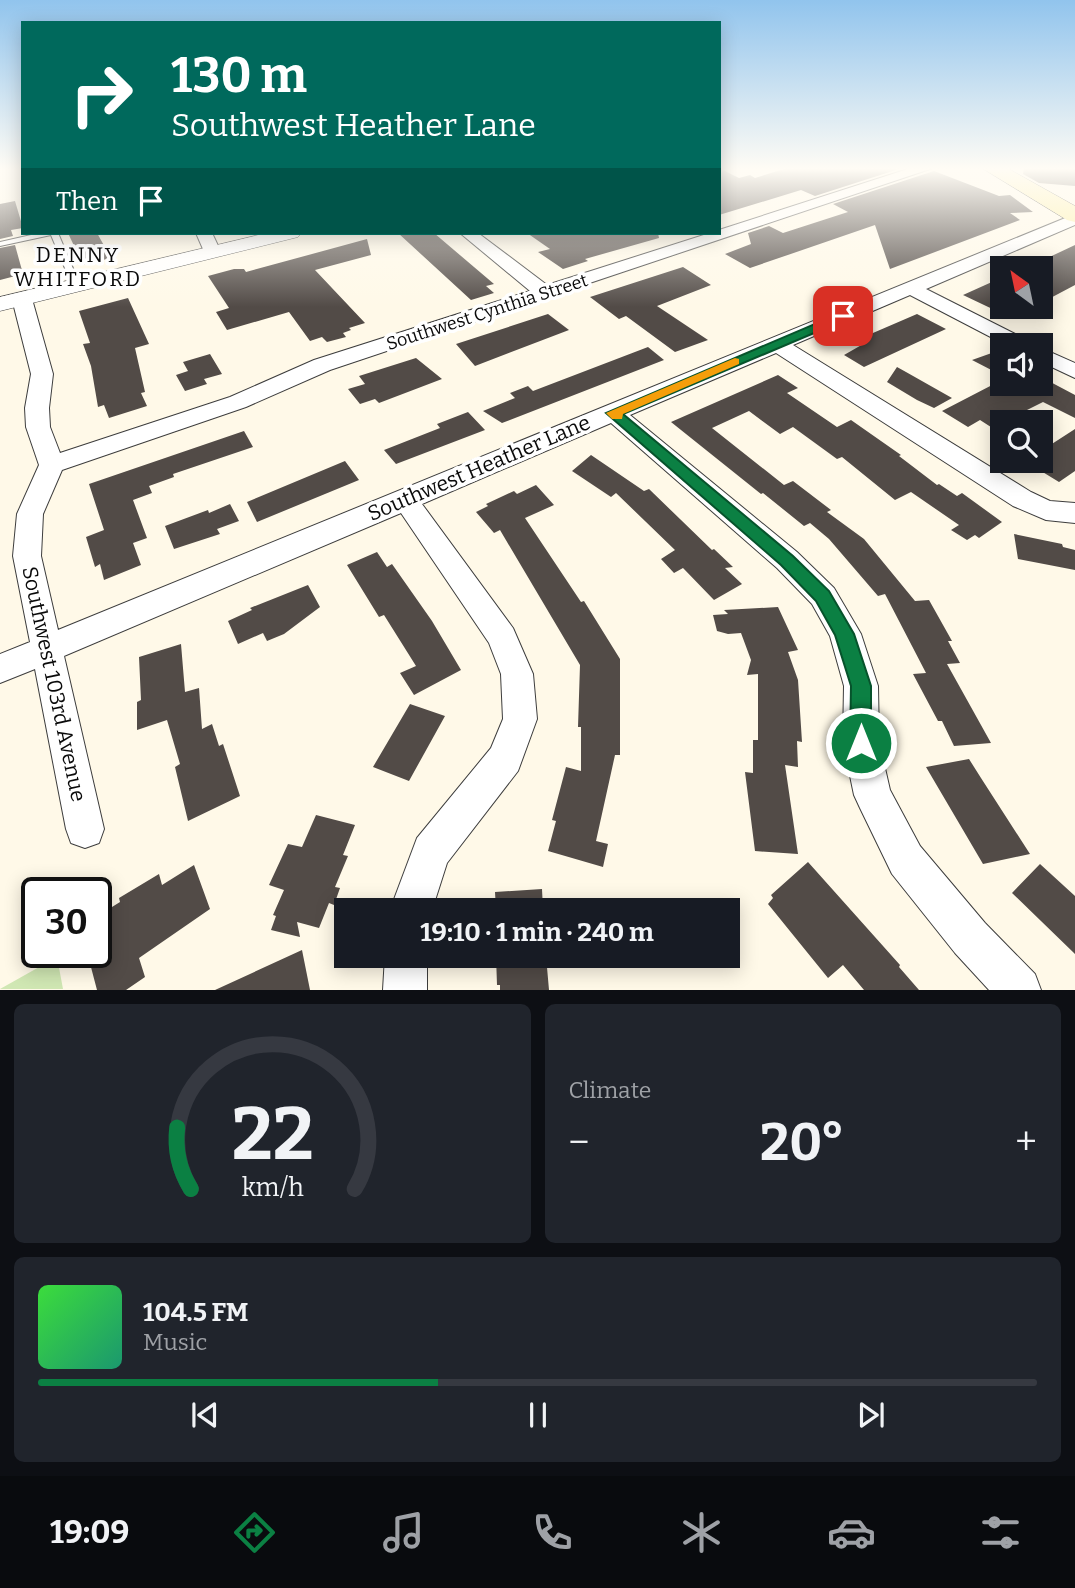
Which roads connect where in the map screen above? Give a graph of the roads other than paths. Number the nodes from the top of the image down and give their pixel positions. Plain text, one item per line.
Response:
1 (780, 214) edge
2 (1075, 217) edge
3 (721, 233) edge
4 (43, 235) edge
5 (53, 235) edge
6 (273, 235) edge
7 (477, 235) edge
8 (715, 235) edge
9 (208, 242) edge
10 (0, 244) edge
11 (76, 285) junction
12 (909, 288) junction
13 (545, 293) junction
14 (11, 301) edge
15 (998, 333) edge
16 (776, 344) junction
17 (1053, 360) edge
18 (1075, 371) edge
19 (613, 413) junction
20 (52, 465) junction
21 (405, 499) junction
22 (1075, 513) edge
23 (47, 650) junction
24 (0, 669) edge
25 (85, 829) dead end
26 (415, 898) edge
27 (406, 968) edge
28 (405, 989) edge
29 (1019, 989) edge

1 - 3 street, Southwest Cynthia Street
2 - 12 street, Southwest Heather Lane
4 - 10 lane
5 - 11 lane
6 - 9 street
7 - 13 street
8 - 13 street, Southwest Cynthia Street
9 - 11 street
11 - 14 street
12 - 15 street
12 - 16 street, Southwest Heather Lane
13 - 20 street, Southwest Cynthia Street
14 - 20 street
16 - 19 street, Southwest Heather Lane
16 - 22 street
17 - 18 street
19 - 21 street, Southwest Heather Lane
19 - 29 street
20 - 23 street, Southwest 103rd Avenue
21 - 23 street, Southwest Heather Lane
21 - 26 street
23 - 24 street, Southwest Heather Lane
23 - 25 street, Southwest 103rd Avenue
27 - 28 street

